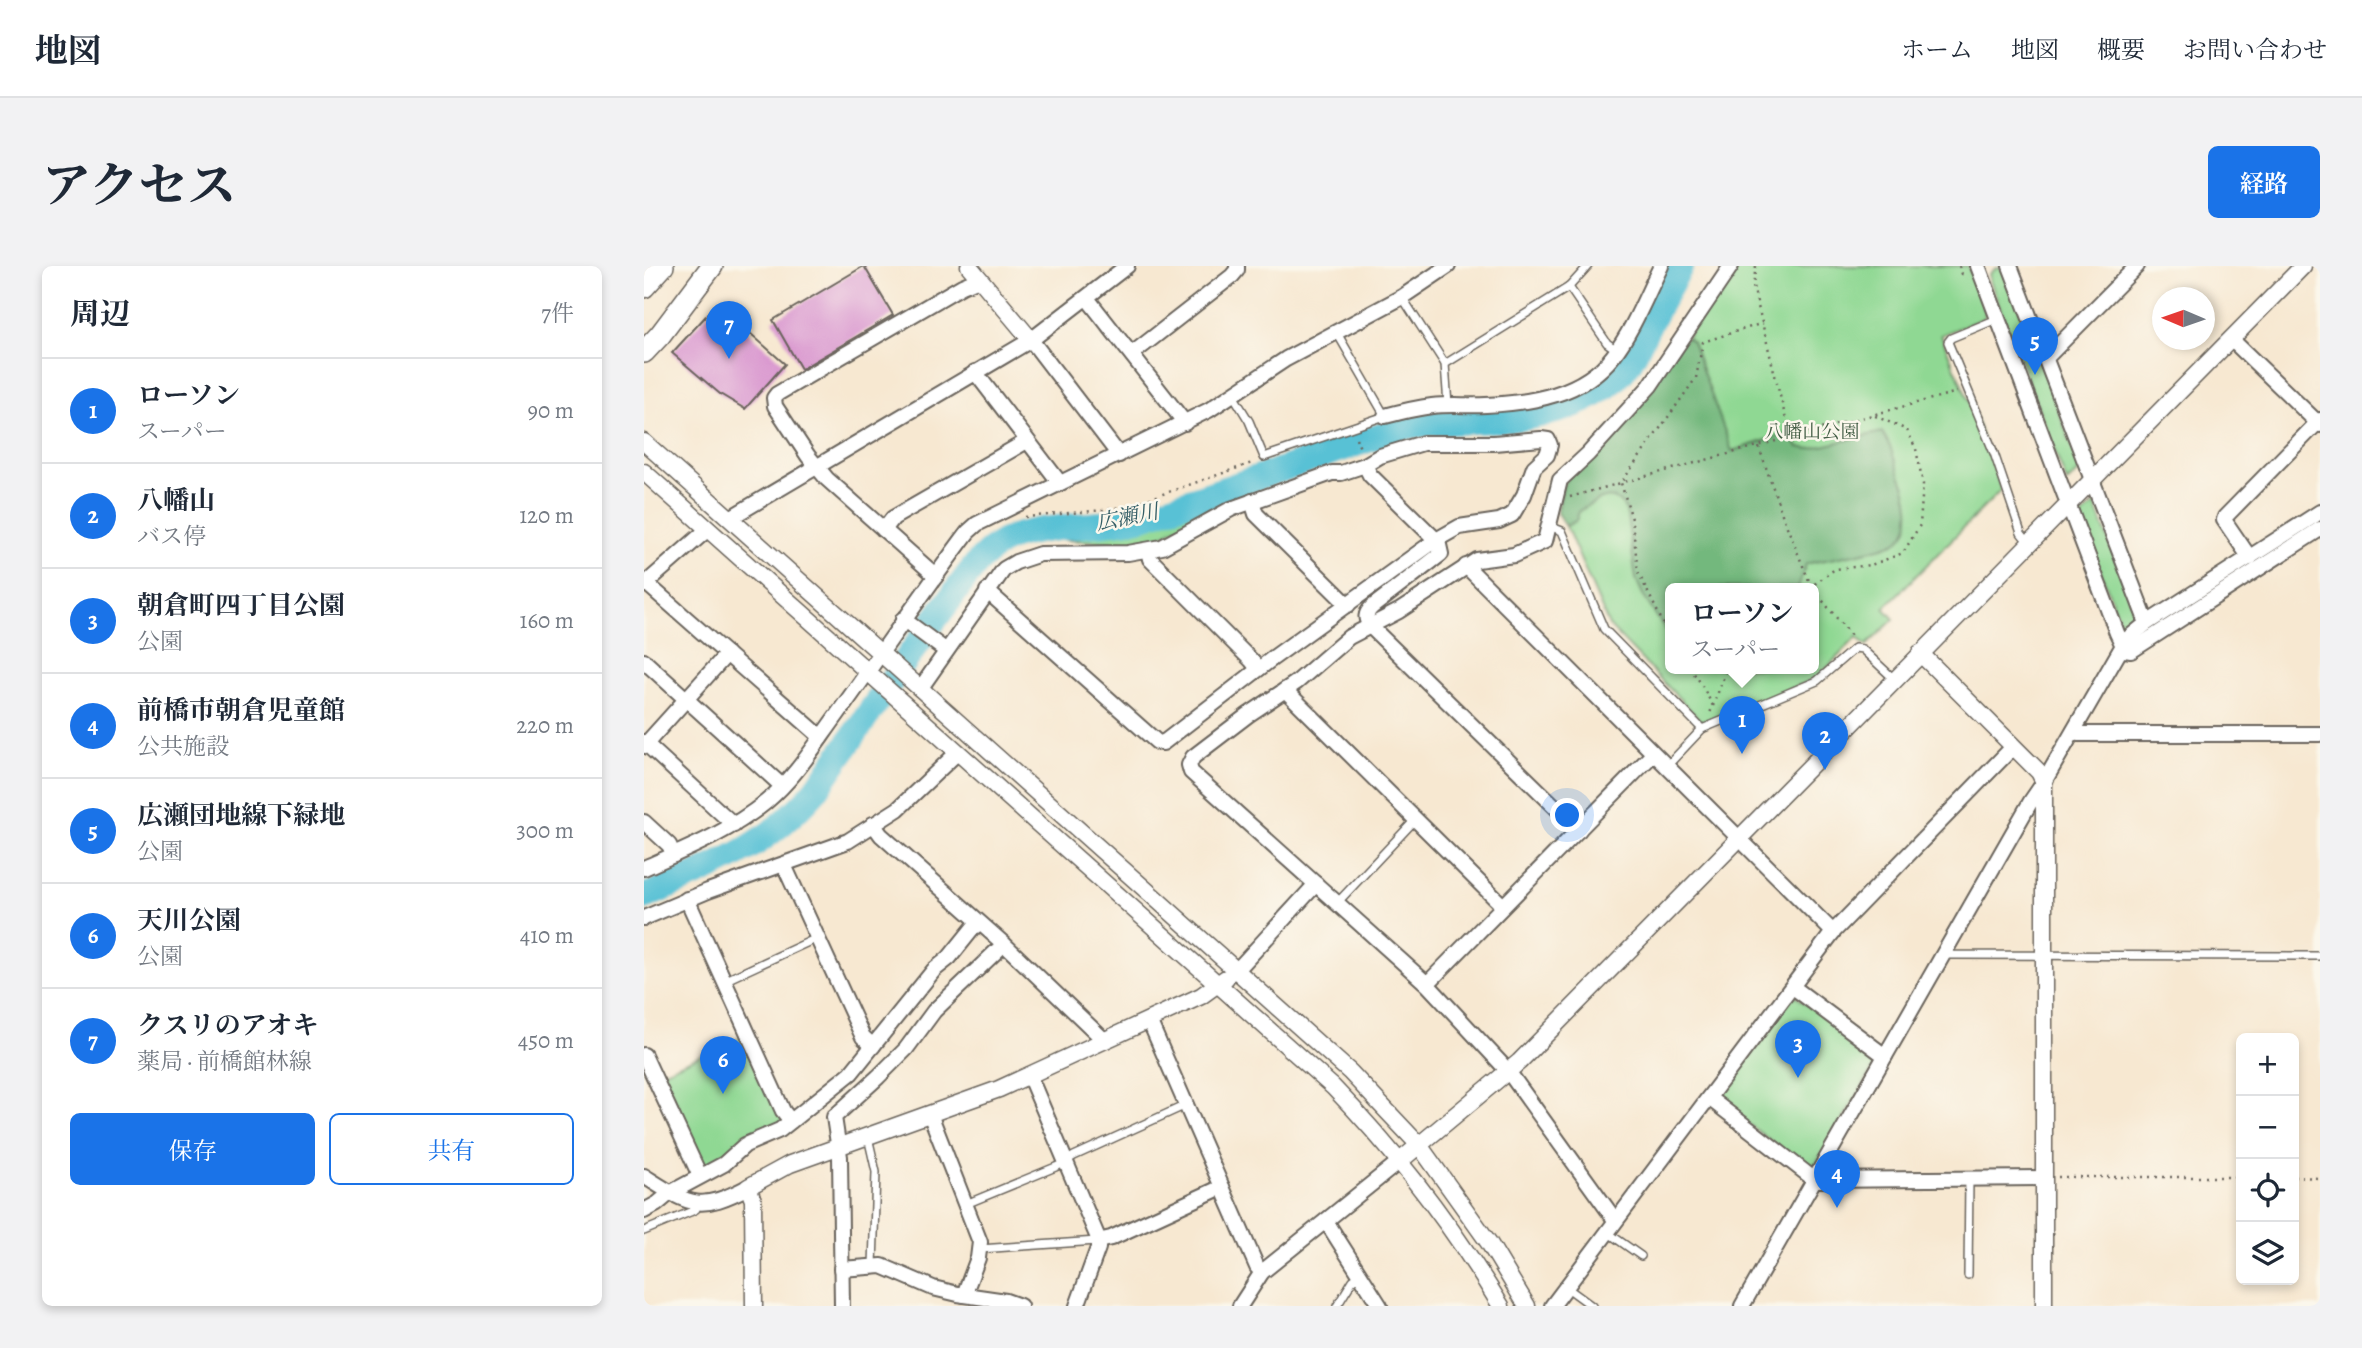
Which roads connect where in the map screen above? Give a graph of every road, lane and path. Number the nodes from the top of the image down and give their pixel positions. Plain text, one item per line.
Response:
1 (663, 266) edge
2 (712, 266) edge
3 (969, 266) edge
4 (1128, 266) edge
5 (1237, 266) edge
6 (1448, 266) edge
7 (1588, 266) edge
8 (1661, 266) edge
9 (1731, 266) edge
10 (1756, 266) edge
11 (2010, 266) edge
12 (2137, 266) edge
13 (2303, 266) edge
14 (1982, 268) edge
15 (979, 279) junction
16 (644, 287) edge
17 (1569, 287) junction
18 (1402, 297) junction
19 (1087, 298) junction
20 (1997, 319) junction
21 (1763, 323) junction
22 (1337, 333) junction
23 (2231, 339) junction
24 (1031, 340) junction
25 (1617, 350) junction
26 (644, 352) edge
27 (1132, 354) junction
28 (2046, 358) junction
29 (1445, 364) junction
30 (975, 373) junction
31 (1968, 389) junction
32 (1232, 394) junction
33 (1448, 405) junction
34 (1872, 415) junction
35 (1385, 416) junction
36 (1185, 423) junction
37 (2319, 423) edge
38 (1354, 431) dead end
39 (1791, 437) junction
40 (1027, 441) junction
41 (644, 442) edge
42 (1759, 446) junction
43 (1119, 454) junction
44 (1264, 457) junction
45 (1364, 462) junction
46 (816, 466) junction
47 (644, 472) edge
48 (2092, 480) junction
49 (1060, 483) junction
50 (1621, 483) junction
51 (1252, 501) junction
52 (1555, 501) junction
53 (2068, 504) junction
54 (2320, 512) edge
55 (730, 518) junction
56 (1020, 518) dead end
57 (1549, 526) junction
58 (708, 529) junction
59 (2320, 529) edge
60 (884, 530) junction
61 (1436, 540) junction
62 (2030, 543) junction
63 (1148, 550) junction
64 (2250, 558) junction
65 (1466, 566) junction
66 (936, 576) junction
67 (1809, 583) edge
68 (1817, 583) edge
69 (645, 584) edge
70 (988, 591) junction
71 (1819, 597) edge
72 (1348, 605) junction
73 (909, 623) junction
74 (2147, 623) junction
75 (1370, 626) junction
76 (1665, 626) edge
77 (941, 647) junction
78 (1858, 647) junction
79 (2122, 647) junction
80 (1920, 653) junction
81 (727, 654) junction
82 (884, 657) junction
83 (644, 660) edge
84 (1258, 669) junction
85 (1694, 674) edge
86 (1725, 674) edge
87 (871, 675) junction
88 (1895, 680) junction
89 (916, 684) junction
90 (1284, 691) junction
91 (687, 699) junction
92 (1713, 706) junction
93 (1702, 729) junction
94 (2074, 731) junction
95 (2320, 734) edge
96 (821, 737) junction
97 (645, 744) edge
98 (2013, 747) junction
99 (958, 752) junction
100 (1653, 754) junction
101 (1667, 767) junction
102 (2044, 782) junction
103 (782, 786) junction
104 (1415, 820) junction
105 (644, 822) edge
106 (873, 824) junction
107 (734, 825) junction
108 (1579, 830) junction
109 (1740, 838) junction
110 (674, 855) junction
111 (784, 865) junction
112 (644, 868) edge
113 (1316, 884) junction
114 (687, 899) junction
115 (1337, 903) junction
116 (1503, 906) junction
117 (644, 918) edge
118 (978, 922) junction
119 (1833, 932) junction
120 (817, 938) junction
121 (1004, 944) junction
122 (1944, 952) junction
123 (2044, 956) junction
124 (2320, 956) edge
125 (1237, 970) junction
126 (724, 981) junction
127 (1219, 984) junction
128 (1427, 984) junction
129 (1793, 987) junction
130 (1149, 1020) junction
131 (1104, 1040) junction
132 (873, 1046) junction
133 (644, 1055) edge
134 (1885, 1056) junction
135 (1508, 1071) junction
136 (1029, 1075) junction
137 (1709, 1098) junction
138 (1186, 1105) junction
139 (930, 1114) junction
140 (791, 1121) junction
141 (868, 1136) junction
142 (839, 1146) junction
143 (1419, 1146) junction
144 (1066, 1161) junction
145 (1400, 1161) junction
146 (644, 1176) edge
147 (700, 1176) junction
148 (2236, 1177) edge
149 (2299, 1177) edge
150 (2044, 1178) junction
151 (2320, 1178) edge
152 (1969, 1179) junction
153 (1815, 1180) junction
154 (748, 1186) junction
155 (1222, 1187) junction
156 (670, 1193) junction
157 (697, 1203) junction
158 (965, 1204) junction
159 (644, 1211) edge
160 (1615, 1220) junction
161 (1326, 1221) junction
162 (644, 1231) edge
163 (1606, 1232) junction
164 (1098, 1241) junction
165 (980, 1249) junction
166 (1641, 1256) dead end
167 (873, 1266) junction
168 (841, 1269) junction
169 (1262, 1272) junction
170 (1360, 1275) junction
171 (1968, 1275) dead end
172 (1565, 1286) junction
173 (964, 1295) junction
174 (754, 1306) edge
175 (842, 1306) edge
176 (1020, 1306) edge
177 (1077, 1306) edge
178 (1240, 1306) edge
179 (1337, 1306) edge
180 (1380, 1306) edge
181 (1501, 1306) edge
182 (1527, 1306) edge
183 (1552, 1306) edge
184 (1592, 1306) edge
185 (1742, 1306) edge
186 (2044, 1306) edge

1 - 16 main road
2 - 26 main road
3 - 15 street
4 - 19 street
5 - 27 street
6 - 18 street
7 - 17 lane
8 - 25 street
9 - 52 street
10 - 21 path
11 - 28 street
12 - 28 street
13 - 23 street
14 - 20 street
15 - 24 street
15 - 46 street
17 - 25 lane
17 - 29 lane
18 - 22 street
18 - 29 lane
19 - 24 street
19 - 27 street
20 - 31 lane
20 - 53 street
21 - 39 path
21 - 50 path
22 - 32 street
22 - 35 lane
23 - 37 street
23 - 48 street
24 - 30 street
24 - 43 street
25 - 33 street
27 - 36 street
28 - 48 street
29 - 33 lane
30 - 40 street
30 - 46 street
31 - 34 path
31 - 62 lane
32 - 36 street
32 - 44 lane
33 - 35 street
34 - 39 path
34 - 68 path
35 - 44 lane
36 - 43 street
37 - 64 street
38 - 45 path
39 - 42 path
40 - 49 street
40 - 60 street
41 - 55 street
42 - 50 path
42 - 67 path
43 - 49 street
44 - 56 path
45 - 51 street
45 - 61 street
45 - 61 street
46 - 55 street
46 - 60 street
47 - 58 street
48 - 53 street
48 - 74 street
49 - 66 street
50 - 52 path
50 - 76 path
51 - 63 street
51 - 72 street
52 - 57 street
53 - 62 street
53 - 79 street
54 - 64 street
55 - 82 street
57 - 65 street
57 - 93 lane
58 - 69 street
58 - 87 street
59 - 79 street
60 - 66 street
61 - 72 street
61 - 75 street
62 - 80 street
63 - 70 street
63 - 84 street
64 - 74 street
65 - 75 street
65 - 100 street
66 - 73 street
69 - 81 street
70 - 77 street
70 - 84 street
71 - 78 path
72 - 84 street
73 - 77 street
73 - 82 street
74 - 79 street
75 - 90 street
75 - 108 street
77 - 89 street
78 - 88 lane
78 - 93 lane
79 - 94 street
80 - 88 street
80 - 98 street
81 - 91 street
81 - 96 street
82 - 87 street
82 - 89 street
83 - 91 street
85 - 92 path
86 - 92 path
87 - 96 street
87 - 99 street
88 - 109 street
89 - 125 street
90 - 104 street
90 - 113 street
91 - 97 street
91 - 103 street
92 - 93 path
93 - 101 lane
94 - 95 street
94 - 102 street
96 - 103 street
97 - 107 street
98 - 102 street
98 - 119 street
99 - 106 street
99 - 127 street
100 - 101 street
100 - 108 street
101 - 109 street
102 - 122 street
102 - 123 street
103 - 107 street
104 - 115 lane
104 - 116 street
105 - 110 street
106 - 111 street
106 - 118 street
107 - 110 street
108 - 116 street
109 - 119 street
109 - 135 street
110 - 112 street
111 - 114 street
111 - 120 street
113 - 115 street
113 - 125 street
114 - 117 street
114 - 126 street
115 - 128 street
116 - 128 street
118 - 121 street
118 - 132 street
119 - 129 street
120 - 126 lane
120 - 132 street
121 - 131 street
121 - 142 street
122 - 123 lane
122 - 134 street
123 - 124 lane
123 - 150 street
125 - 127 street
125 - 143 street
126 - 140 street
127 - 130 street
127 - 145 street
128 - 135 street
129 - 134 street
129 - 137 street
130 - 131 street
130 - 138 street
131 - 136 street
132 - 140 street
133 - 147 street
134 - 153 street
135 - 143 street
135 - 160 street
136 - 139 street
136 - 144 street
137 - 153 street
137 - 160 street
138 - 144 lane
138 - 155 street
139 - 141 street
139 - 158 street
140 - 147 street
141 - 142 street
141 - 167 lane
142 - 154 street
142 - 168 street
143 - 145 street
143 - 182 street
144 - 158 lane
144 - 164 street
145 - 161 street
145 - 181 street
146 - 156 street
147 - 156 street
148 - 150 path
149 - 151 path
150 - 152 street
150 - 186 street
152 - 153 street
152 - 171 lane
153 - 185 street
154 - 157 street
154 - 174 street
155 - 164 street
155 - 169 street
156 - 157 street
156 - 159 street
157 - 162 lane
158 - 165 street
160 - 163 street
161 - 169 street
161 - 170 street
163 - 166 lane
163 - 172 street
164 - 165 lane
164 - 177 street
165 - 173 street
167 - 168 street
167 - 173 street
168 - 175 street
169 - 178 street
170 - 179 lane
170 - 180 street
172 - 183 street
172 - 184 lane
173 - 176 street

